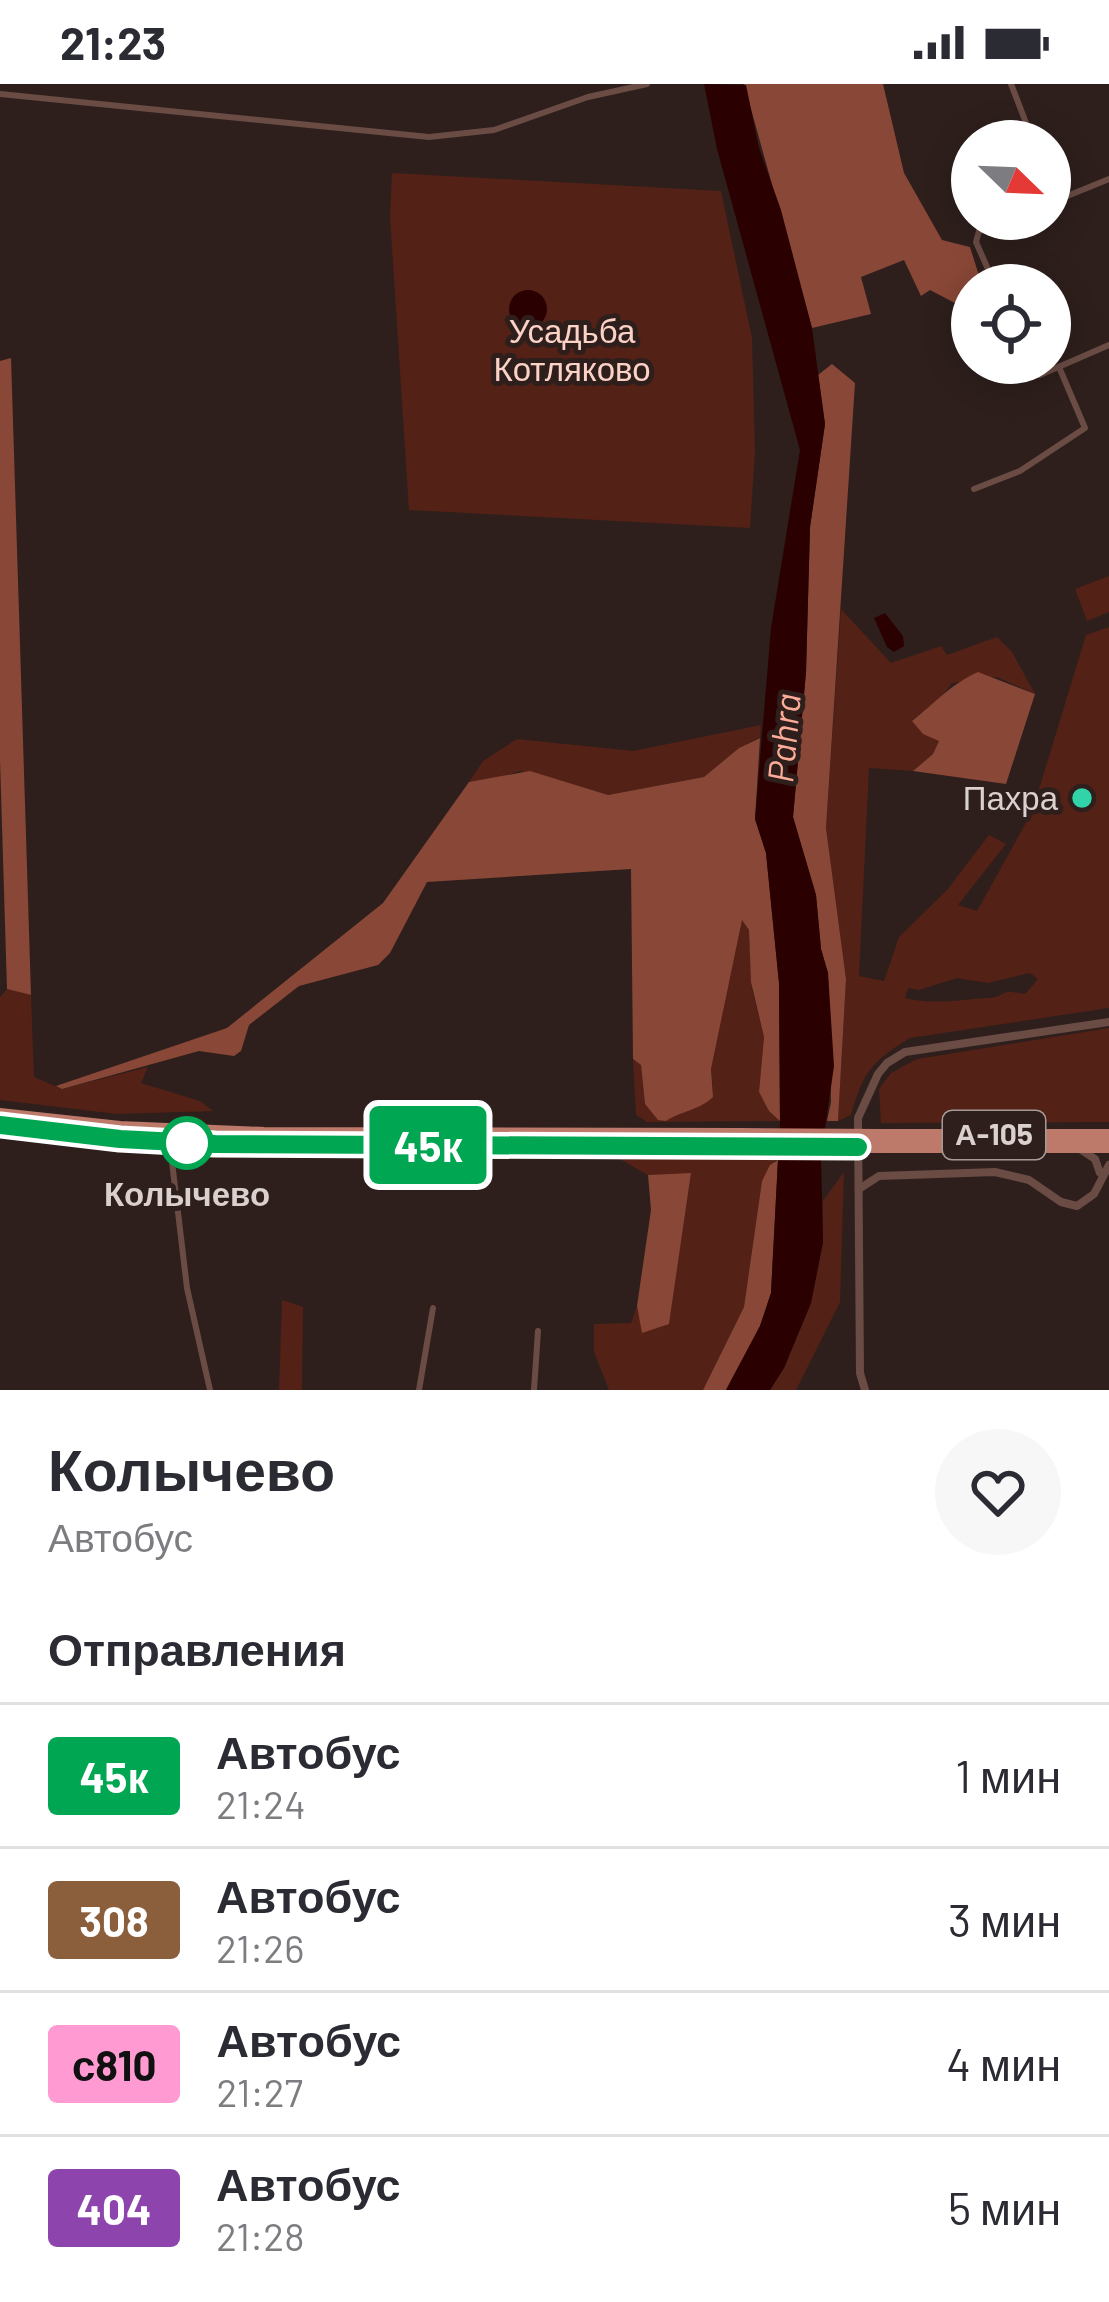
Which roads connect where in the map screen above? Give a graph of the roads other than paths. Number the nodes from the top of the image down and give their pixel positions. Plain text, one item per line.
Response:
1 (646, 84) edge
2 (1011, 84) edge
3 (0, 94) edge
4 (1025, 120) edge
5 (1109, 179) edge
6 (1071, 195) edge
7 (1109, 345) edge
8 (1071, 362) edge
9 (1066, 384) edge
10 (974, 490) dead end
11 (1109, 1022) edge
12 (0, 1114) edge
13 (0, 1125) edge
14 (1109, 1136) edge
15 (740, 1140) junction
16 (880, 1141) junction
17 (170, 1142) junction
18 (1070, 1146) junction
19 (1109, 1147) edge
20 (858, 1158) junction
21 (1109, 1165) edge
22 (1101, 1174) junction
23 (879, 1176) junction
24 (857, 1190) junction
25 (433, 1308) dead end
26 (538, 1331) dead end
27 (210, 1390) edge
28 (419, 1390) edge
29 (534, 1390) edge
30 (865, 1390) edge

1 - 3 street
2 - 4 street
5 - 6 street
7 - 8 street
9 - 10 street
11 - 20 street
12 - 15 highway, А-105
13 - 17 highway, А-105
14 - 16 highway, А-105
15 - 16 highway, А-105, bridge
15 - 17 highway, А-105
16 - 18 highway, А-105
17 - 27 street
18 - 19 highway, А-105
18 - 22 street
20 - 23 street
20 - 24 street
21 - 22 street
22 - 23 street
23 - 24 street
24 - 30 street
25 - 28 street
26 - 29 street

